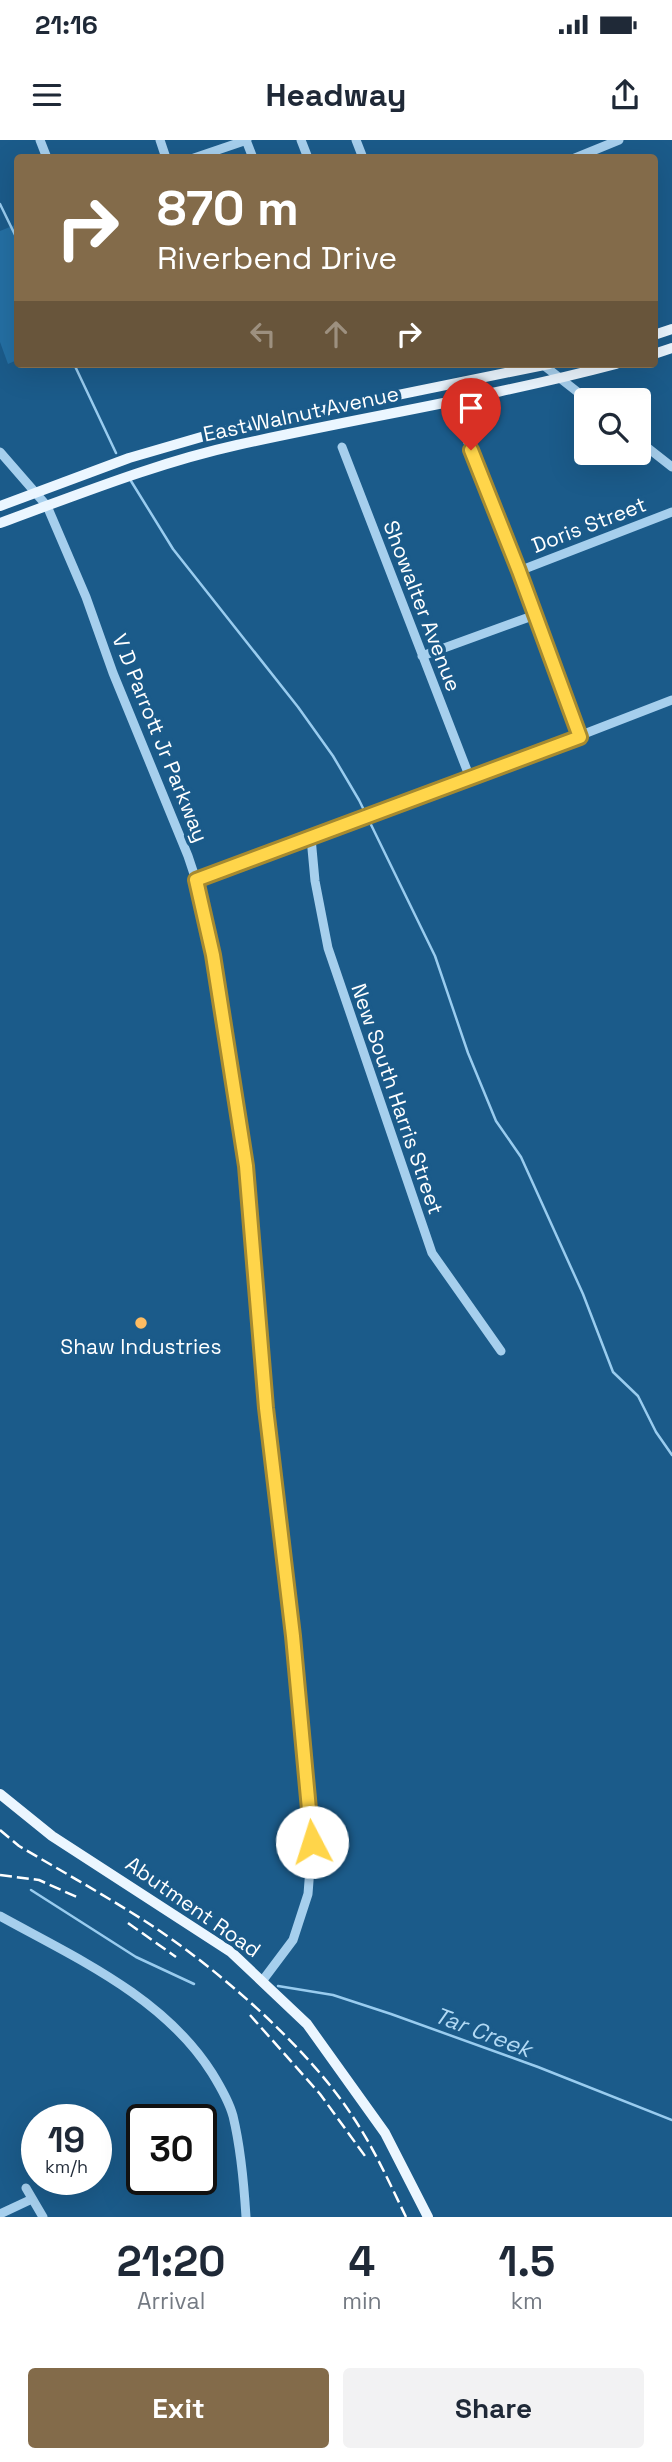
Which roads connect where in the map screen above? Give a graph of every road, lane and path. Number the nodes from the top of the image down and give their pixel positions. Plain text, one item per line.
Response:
1 (246, 140) edge
2 (619, 140) edge
3 (601, 153) edge
4 (206, 154) edge
5 (526, 368) edge
6 (549, 368) edge
7 (601, 368) edge
8 (561, 379) junction
9 (574, 389) edge
10 (459, 421) dead end
11 (342, 447) dead end
12 (651, 450) edge
13 (0, 452) edge
14 (672, 467) edge
15 (35, 492) junction
16 (0, 506) edge
17 (47, 506) junction
18 (672, 512) edge
19 (0, 523) edge
20 (519, 571) junction
21 (535, 615) junction
22 (422, 656) junction
23 (672, 700) edge
24 (580, 737) junction
25 (470, 778) junction
26 (311, 838) junction
27 (196, 880) junction
28 (501, 1351) dead end
29 (0, 1794) edge
30 (0, 1916) edge
31 (263, 1980) junction
32 (30, 2195) edge
33 (33, 2199) junction
34 (0, 2214) edge
35 (43, 2217) edge
36 (246, 2217) edge
37 (428, 2217) edge

1 - 4 street
2 - 3 street
5 - 15 main road, East Walnut Avenue
6 - 8 street
7 - 8 main road, East Walnut Avenue
8 - 9 street
8 - 17 main road, East Walnut Avenue
10 - 20 street
11 - 22 street, Showalter Avenue
12 - 14 street
13 - 15 street, V D Parrott Jr Parkway
15 - 16 main road, East Walnut Avenue
15 - 17 street, V D Parrott Jr Parkway
17 - 19 main road, East Walnut Avenue
17 - 27 street, V D Parrott Jr Parkway
18 - 20 street, Doris Street
20 - 21 street
21 - 22 street
21 - 24 street
22 - 25 street, Showalter Avenue
23 - 24 street
24 - 25 street
25 - 26 street
26 - 27 street
26 - 28 street, New South Harris Street
27 - 31 street, V D Parrott Jr Parkway
29 - 31 main road, Abutment Road
30 - 36 street
31 - 37 main road, Abutment Road
32 - 33 street
33 - 34 street
33 - 35 street

